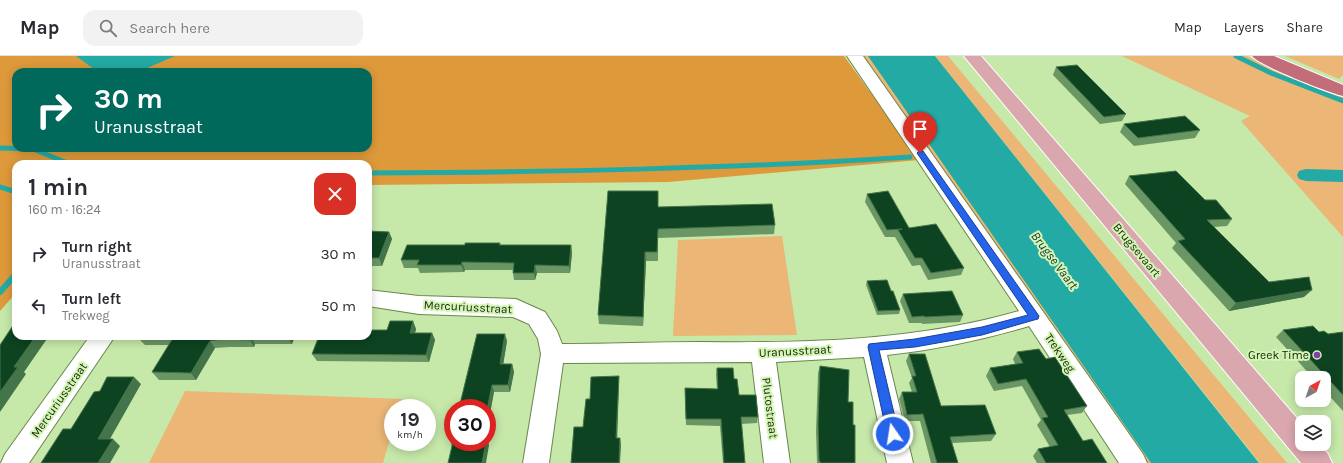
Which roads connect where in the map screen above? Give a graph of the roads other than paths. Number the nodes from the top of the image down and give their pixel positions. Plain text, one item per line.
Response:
1 (855, 56) edge
2 (972, 56) edge
3 (1260, 56) edge
4 (1271, 56) edge
5 (1343, 85) edge
6 (1343, 91) edge
7 (372, 299) edge
8 (1034, 316) junction
9 (100, 340) edge
10 (873, 347) junction
11 (763, 353) junction
12 (553, 354) junction
13 (1295, 436) edge
14 (1308, 451) edge
15 (14, 463) edge
16 (536, 463) edge
17 (777, 463) edge
18 (900, 463) edge
19 (1134, 463) edge
20 (1318, 463) edge

1 - 8 street, Trekweg
2 - 13 main road, Brugsevaart
3 - 6 highway
4 - 5 highway
7 - 12 street, Mercuriusstraat
8 - 10 street, Uranusstraat
8 - 19 street, Trekweg
9 - 15 street, Mercuriusstraat
10 - 11 street, Uranusstraat
10 - 18 street
11 - 12 street, Uranusstraat
11 - 17 street, Plutostraat
12 - 16 street, Mercuriusstraat
14 - 20 main road, Brugsevaart

